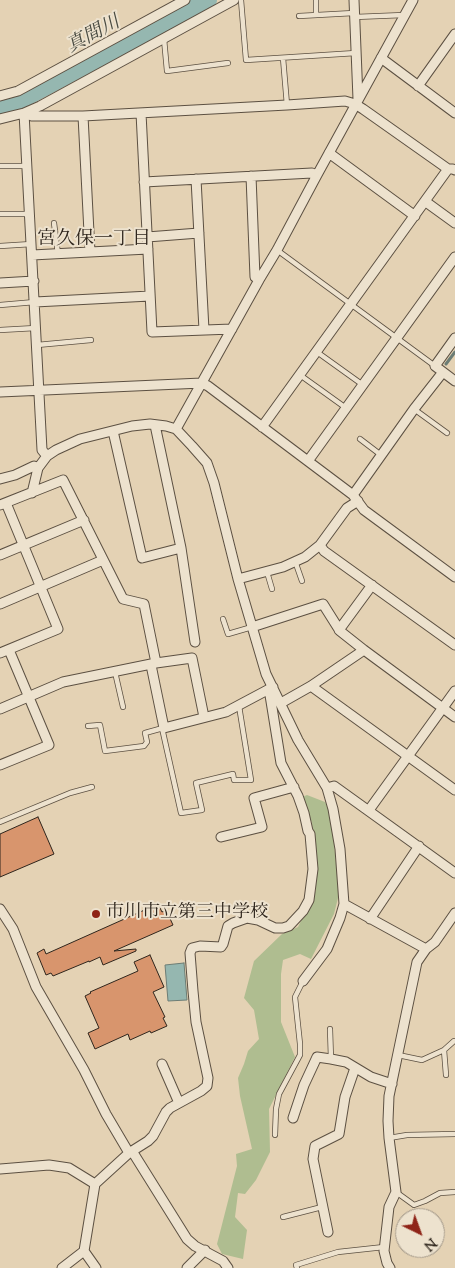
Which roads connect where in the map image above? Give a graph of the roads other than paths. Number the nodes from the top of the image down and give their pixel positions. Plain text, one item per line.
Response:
1 (184, 0) edge
2 (234, 0) edge
3 (241, 0) edge
4 (316, 0) edge
5 (354, 0) edge
6 (413, 0) edge
7 (316, 15) junction
8 (354, 15) junction
9 (405, 15) junction
10 (300, 16) dead end
11 (455, 34) edge
12 (164, 38) junction
13 (356, 53) junction
14 (283, 58) junction
15 (381, 58) junction
16 (228, 63) dead end
17 (418, 86) junction
18 (0, 96) edge
19 (357, 102) junction
20 (287, 105) junction
21 (454, 111) edge
22 (24, 112) junction
23 (141, 113) junction
24 (83, 116) junction
25 (0, 119) edge
26 (329, 153) junction
27 (0, 166) edge
28 (28, 166) junction
29 (452, 170) edge
30 (316, 175) junction
31 (251, 176) junction
32 (196, 180) junction
33 (144, 182) junction
34 (426, 202) junction
35 (0, 214) edge
36 (30, 214) junction
37 (415, 216) junction
38 (54, 223) dead end
39 (455, 223) edge
40 (198, 234) junction
41 (147, 237) junction
42 (32, 244) junction
43 (0, 246) edge
44 (148, 249) junction
45 (277, 250) junction
46 (90, 252) junction
47 (58, 254) junction
48 (32, 255) junction
49 (455, 257) edge
50 (259, 280) junction
51 (34, 281) junction
52 (0, 283) edge
53 (150, 296) junction
54 (34, 302) junction
55 (0, 305) edge
56 (350, 305) junction
57 (36, 328) junction
58 (232, 329) junction
59 (0, 330) edge
60 (204, 330) junction
61 (396, 338) junction
62 (455, 338) edge
63 (91, 340) dead end
64 (37, 345) junction
65 (317, 352) junction
66 (439, 369) junction
67 (300, 375) junction
68 (455, 380) edge
69 (202, 383) junction
70 (363, 385) junction
71 (38, 389) junction
72 (0, 392) edge
73 (346, 408) junction
74 (414, 409) junction
75 (156, 425) junction
76 (262, 428) junction
77 (176, 429) junction
78 (113, 431) junction
79 (448, 433) dead end
80 (360, 439) dead end
81 (381, 455) junction
82 (47, 456) junction
83 (308, 461) junction
84 (38, 468) junction
85 (0, 479) edge
86 (32, 493) junction
87 (356, 498) junction
88 (3, 504) edge
89 (84, 520) junction
90 (23, 545) junction
91 (320, 545) junction
92 (181, 548) junction
93 (0, 555) edge
94 (103, 560) junction
95 (295, 561) junction
96 (267, 572) junction
97 (455, 577) edge
98 (238, 580) junction
99 (302, 581) dead end
100 (372, 585) junction
101 (40, 587) junction
102 (272, 589) dead end
103 (0, 604) edge
104 (223, 619) dead end
105 (252, 627) junction
106 (339, 630) junction
107 (195, 642) dead end
108 (455, 645) edge
109 (9, 650) junction
110 (364, 650) junction
111 (0, 653) edge
112 (153, 664) junction
113 (115, 672) junction
114 (311, 686) junction
115 (271, 688) junction
116 (455, 691) edge
117 (29, 697) junction
118 (280, 703) junction
119 (239, 706) junction
120 (123, 708) dead end
121 (443, 708) junction
122 (0, 709) edge
123 (204, 717) junction
124 (455, 717) edge
125 (88, 726) dead end
126 (163, 728) junction
127 (408, 756) junction
128 (0, 764) edge
129 (92, 787) dead end
130 (294, 787) junction
131 (328, 788) junction
132 (455, 790) edge
133 (369, 810) junction
134 (0, 822) edge
135 (221, 837) dead end
136 (419, 846) junction
137 (455, 873) edge
138 (344, 904) junction
139 (0, 909) edge
140 (455, 913) edge
141 (370, 919) junction
142 (426, 949) junction
143 (303, 981) joint
144 (330, 1029) dead end
145 (455, 1041) edge
146 (444, 1050) junction
147 (398, 1055) junction
148 (331, 1059) junction
149 (162, 1064) dead end
150 (355, 1068) junction
151 (446, 1075) dead end
152 (392, 1084) junction
153 (179, 1103) junction
154 (293, 1118) dead end
155 (455, 1134) edge
156 (275, 1135) dead end
157 (389, 1138) junction
158 (130, 1152) junction
159 (0, 1169) edge
160 (95, 1184) junction
161 (396, 1192) junction
162 (455, 1192) edge
163 (322, 1207) junction
164 (283, 1217) dead end
165 (328, 1232) dead end
166 (385, 1246) junction
167 (204, 1250) junction
168 (84, 1251) junction
169 (62, 1268) edge
170 (96, 1268) edge
171 (187, 1268) edge
172 (228, 1268) edge
173 (297, 1268) edge
174 (390, 1268) edge

1 - 18 street
2 - 12 street
3 - 14 lane
4 - 7 lane
5 - 8 street
6 - 9 street
7 - 8 lane
7 - 10 lane
8 - 9 lane
8 - 13 street
9 - 15 street
11 - 17 street
12 - 16 lane
12 - 22 street
13 - 14 lane
13 - 19 street
14 - 20 lane
15 - 17 street
15 - 19 street
17 - 21 street
19 - 20 street
19 - 26 street
19 - 29 street
20 - 23 street
22 - 24 street
22 - 25 street
22 - 28 street
23 - 24 street
23 - 33 street
24 - 46 street
26 - 30 street
26 - 37 street
27 - 28 lane
28 - 36 street
29 - 34 street
30 - 31 street
30 - 45 street
31 - 32 street
31 - 50 street
32 - 33 street
32 - 40 street
33 - 41 street
34 - 37 street
34 - 39 street
35 - 36 lane
36 - 42 street
37 - 56 street
38 - 47 lane
40 - 41 street
40 - 60 street
41 - 44 street
42 - 43 lane
42 - 48 street
44 - 46 street
44 - 53 street
45 - 50 street
45 - 56 lane
46 - 47 street
47 - 48 street
48 - 51 street
49 - 61 street
50 - 58 street
51 - 52 street
51 - 54 street
53 - 54 street
53 - 60 street
54 - 55 lane
54 - 57 street
56 - 61 lane
56 - 65 street
57 - 59 lane
57 - 64 street
58 - 60 street
58 - 69 street
61 - 66 lane
61 - 70 street
62 - 66 street
63 - 64 lane
64 - 71 street
65 - 67 street
65 - 70 lane
66 - 68 street
66 - 74 street
67 - 73 lane
67 - 76 street
69 - 71 street
69 - 76 street
69 - 77 street
70 - 73 street
71 - 72 street
71 - 82 street
73 - 83 street
74 - 79 lane
74 - 81 street
75 - 77 street
75 - 78 street
75 - 92 street
76 - 83 street
77 - 98 street
78 - 82 street
78 - 92 street
80 - 81 lane
81 - 87 street
82 - 84 street
83 - 87 street
84 - 85 street
84 - 86 street
86 - 88 street
86 - 89 street
87 - 91 street
87 - 97 street
88 - 90 street
89 - 90 street
89 - 94 street
90 - 93 street
90 - 101 street
91 - 95 street
91 - 100 street
92 - 107 street
94 - 101 street
94 - 112 street
95 - 96 street
95 - 99 lane
96 - 98 street
96 - 102 lane
98 - 105 street
100 - 106 street
100 - 108 street
101 - 103 street
101 - 109 street
104 - 105 lane
105 - 106 street
105 - 115 street
106 - 110 street
109 - 111 street
109 - 117 street
110 - 114 street
110 - 121 street
112 - 113 street
112 - 123 street
112 - 126 street
113 - 117 street
113 - 120 lane
114 - 118 street
114 - 127 street
115 - 118 street
115 - 119 street
115 - 130 street
116 - 121 street
117 - 122 street
117 - 128 street
118 - 131 street
119 - 123 street
119 - 126 lane
121 - 124 street
121 - 127 street
123 - 126 street
125 - 126 lane
127 - 132 street
127 - 133 street
129 - 134 lane
130 - 135 street
130 - 153 street
131 - 133 street
131 - 138 street
133 - 136 street
136 - 137 street
136 - 141 street
138 - 141 street
138 - 143 street
139 - 158 street
140 - 142 street
141 - 142 street
142 - 147 street
143 - 156 lane
144 - 148 lane
145 - 146 lane
146 - 147 lane
146 - 151 lane
147 - 152 street
148 - 150 street
148 - 154 street
149 - 153 street
150 - 152 street
150 - 163 street
152 - 157 street
153 - 158 street
155 - 157 lane
157 - 161 street
158 - 160 street
158 - 167 street
159 - 160 street
160 - 168 street
161 - 162 lane
161 - 166 street
163 - 164 lane
163 - 165 street
166 - 173 lane
166 - 174 street
167 - 171 street
167 - 172 street
168 - 169 street
168 - 170 street

